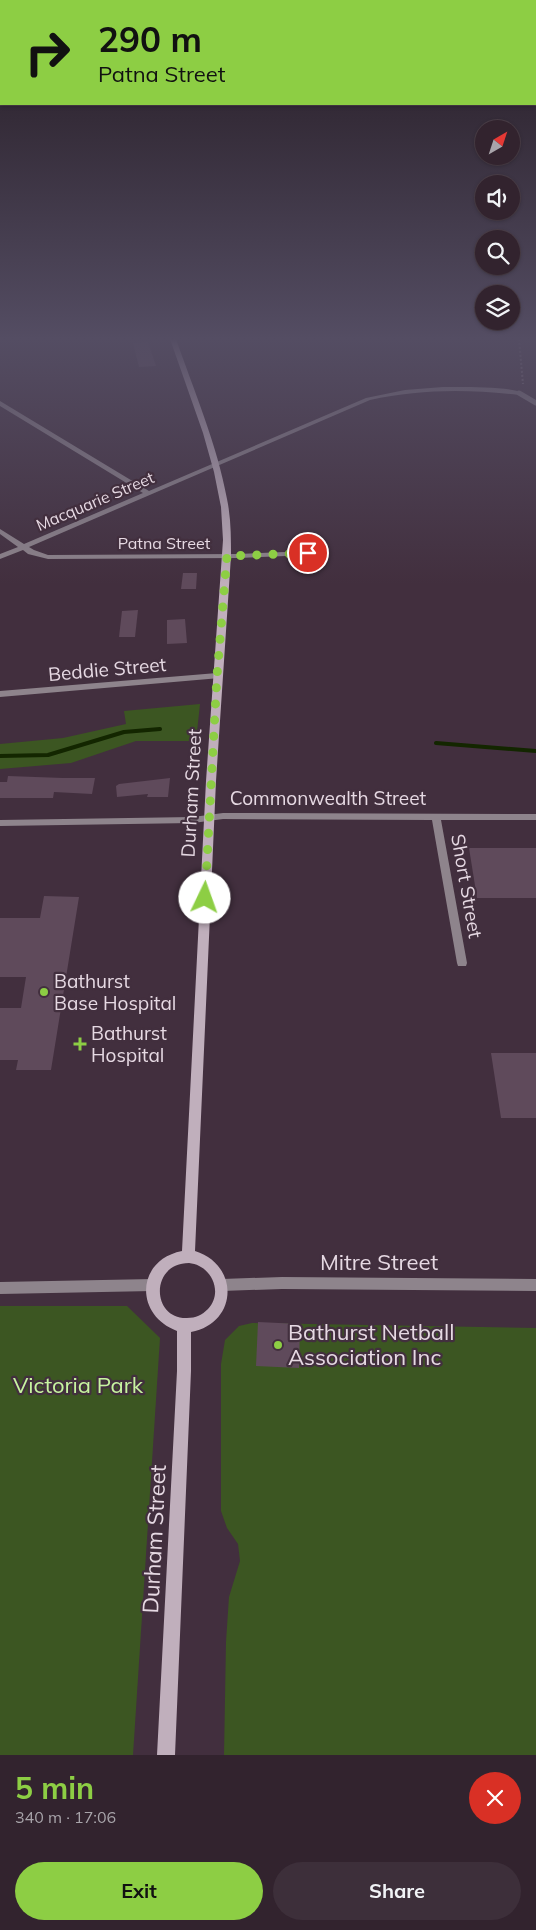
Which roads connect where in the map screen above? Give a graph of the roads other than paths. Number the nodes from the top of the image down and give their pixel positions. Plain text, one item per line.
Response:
1 (31, 421) edge
2 (201, 421) edge
3 (314, 421) edge
4 (215, 464) junction
5 (148, 493) junction
6 (0, 531) edge
7 (23, 547) junction
8 (308, 553) dead end
9 (227, 556) junction
10 (0, 557) edge
11 (217, 676) junction
12 (0, 694) edge
13 (436, 816) junction
14 (536, 817) edge
15 (209, 818) junction
16 (1, 825) edge
17 (462, 963) dead end
18 (188, 1257) junction
19 (153, 1285) junction
20 (222, 1285) junction
21 (536, 1285) edge
22 (0, 1288) edge
23 (184, 1325) junction
24 (166, 1755) edge

1 - 5 street
2 - 4 main road, Durham Street
3 - 4 street, Macquarie Street
4 - 5 street, Macquarie Street
4 - 9 main road, Durham Street
5 - 7 street, Macquarie Street
6 - 7 street, Patna Street
7 - 9 street, Patna Street
7 - 10 street, Macquarie Street
8 - 9 street, Patna Street
9 - 11 main road, Durham Street
11 - 12 street, Beddie Street
11 - 15 main road, Durham Street
13 - 14 street, Commonwealth Street
13 - 15 street, Commonwealth Street
13 - 17 street, Short Street
15 - 16 street, Commonwealth Street
15 - 18 main road, Durham Street
18 - 19 main road
18 - 20 main road
19 - 22 street
19 - 23 main road
20 - 21 street, Mitre Street
20 - 23 main road
23 - 24 main road, Durham Street

